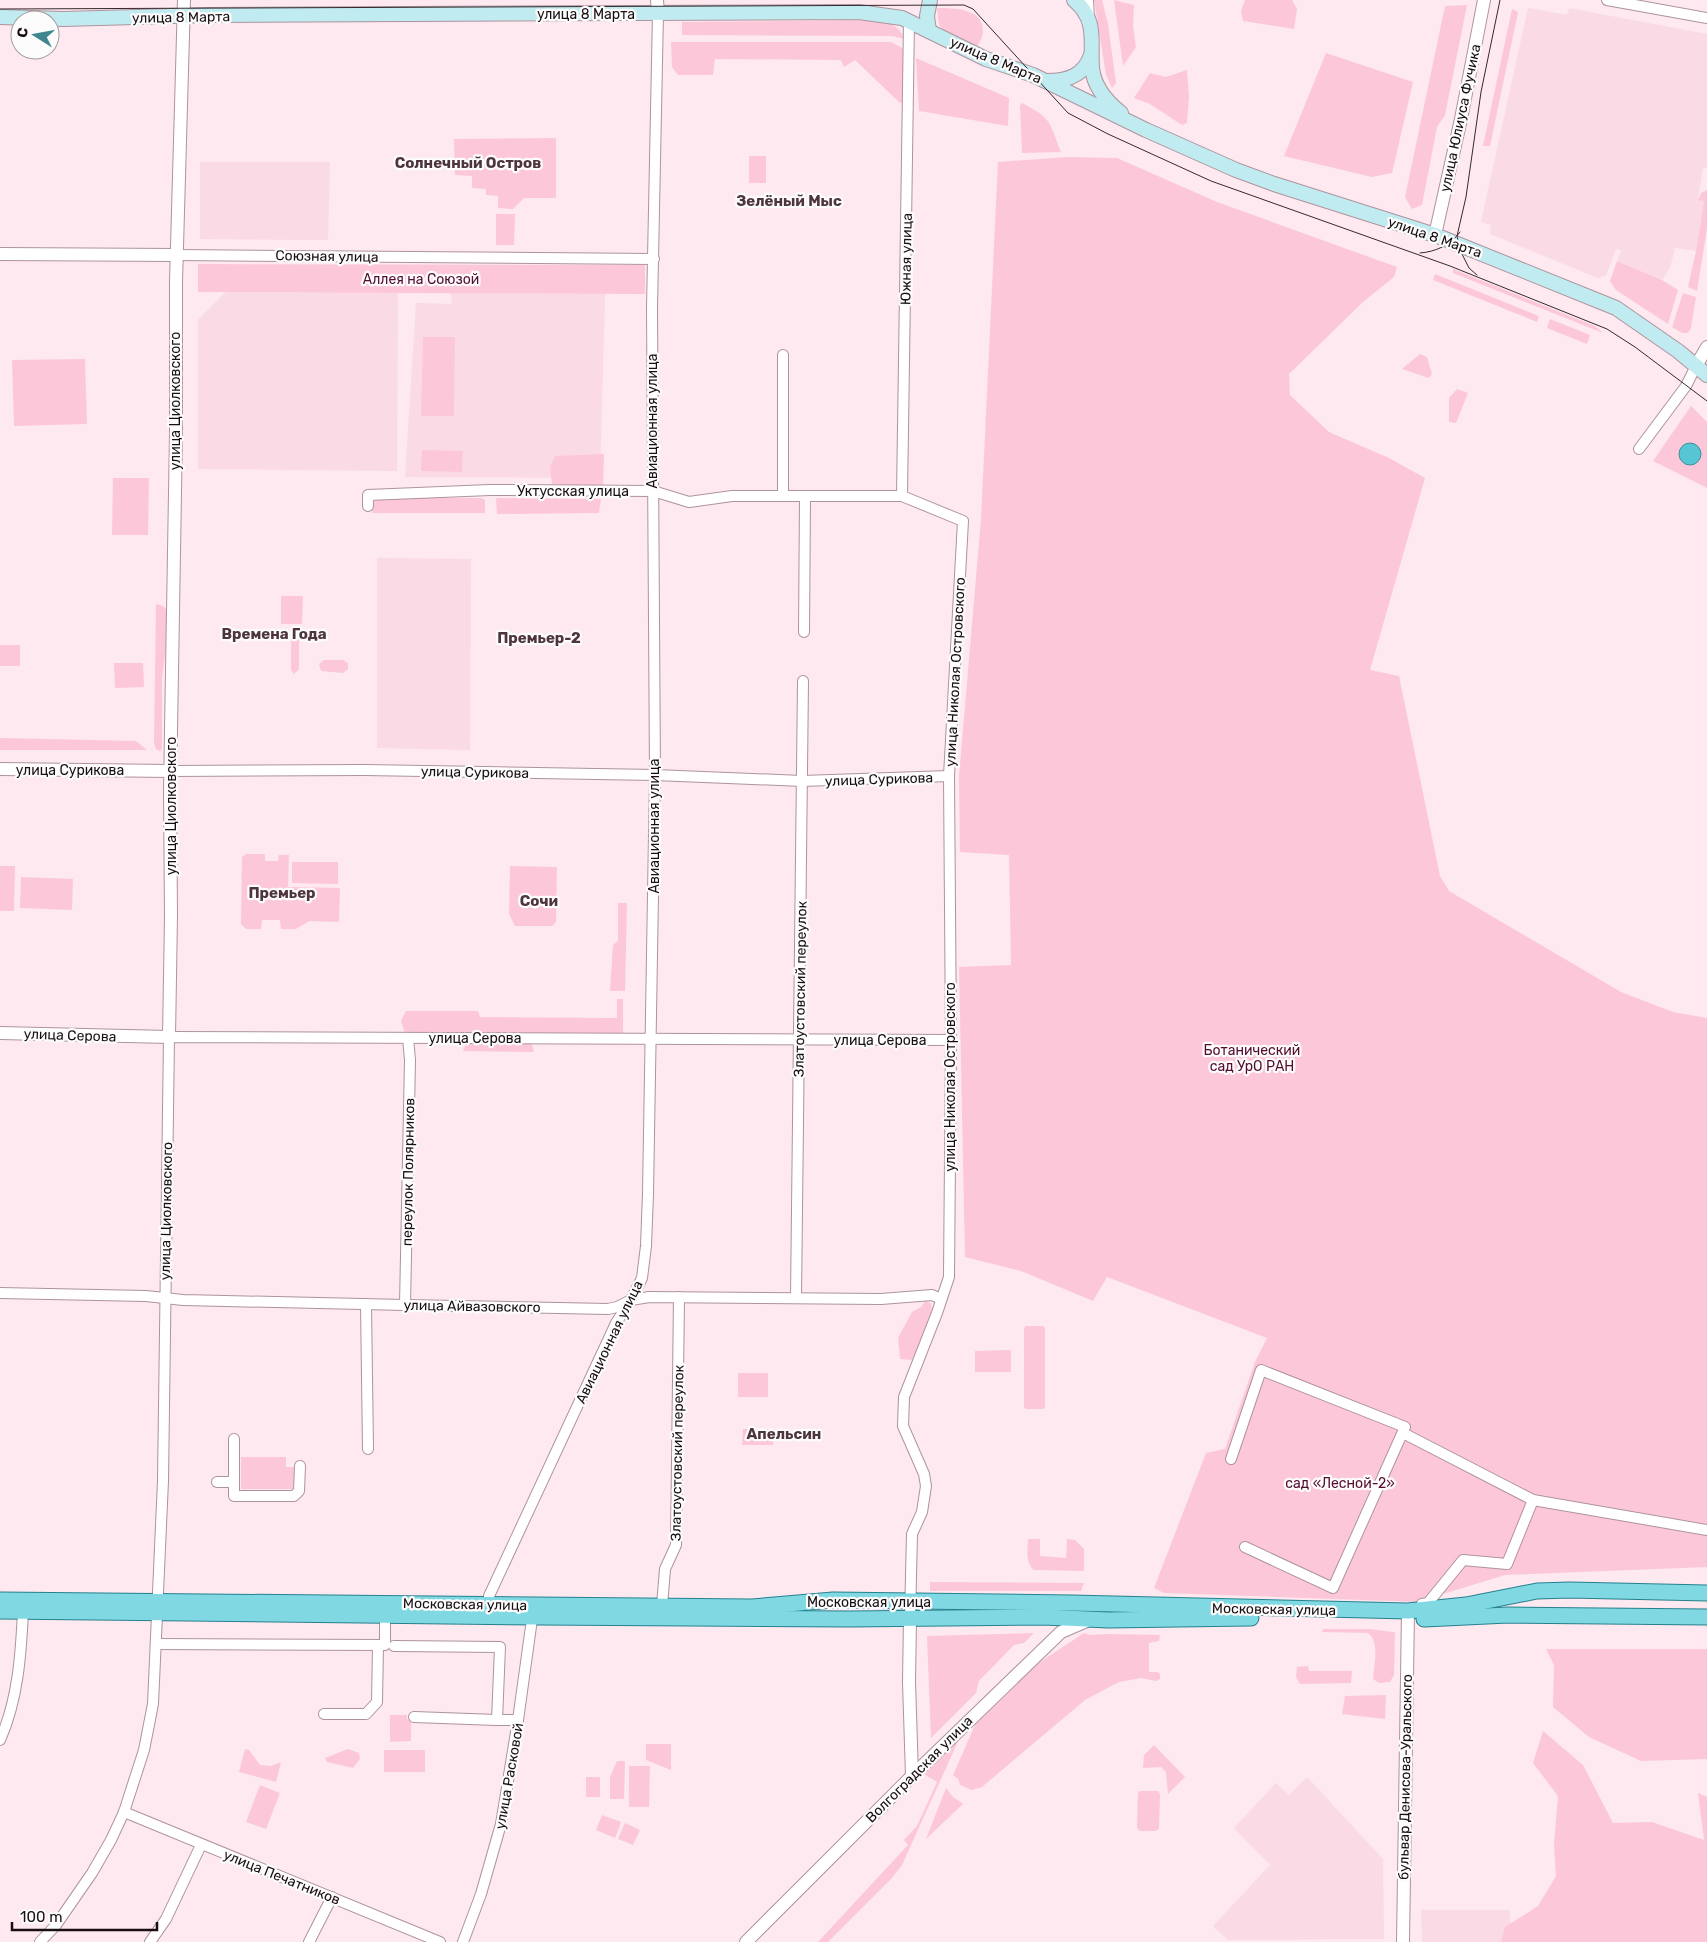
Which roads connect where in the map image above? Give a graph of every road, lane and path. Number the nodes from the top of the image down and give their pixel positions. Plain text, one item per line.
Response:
1 (184, 0) edge
2 (930, 0) edge
3 (1074, 0) edge
4 (1088, 0) edge
5 (1484, 0) edge
6 (1607, 0) edge
7 (658, 7) edge
8 (184, 16) junction
9 (0, 17) edge
10 (1707, 18) edge
11 (1089, 19) junction
12 (909, 21) junction
13 (929, 31) junction
14 (1093, 47) junction
15 (1045, 81) junction
16 (1146, 130) junction
17 (1435, 235) junction
18 (0, 254) edge
19 (177, 255) junction
20 (654, 259) junction
21 (1707, 347) edge
22 (783, 355) dead end
23 (1696, 366) junction
24 (1707, 375) edge
25 (1639, 449) dead end
26 (653, 491) junction
27 (783, 496) junction
28 (902, 496) junction
29 (805, 497) junction
30 (368, 506) dead end
31 (963, 521) joint
32 (804, 632) dead end
33 (804, 680) dead end
34 (0, 769) edge
35 (170, 771) junction
36 (655, 775) junction
37 (949, 776) junction
38 (802, 781) junction
39 (0, 1033) edge
40 (169, 1037) junction
41 (408, 1038) junction
42 (651, 1040) junction
43 (800, 1040) junction
44 (950, 1040) junction
45 (0, 1293) edge
46 (679, 1297) junction
47 (164, 1298) junction
48 (796, 1298) junction
49 (941, 1299) junction
50 (631, 1300) junction
51 (366, 1304) junction
52 (406, 1305) junction
53 (1403, 1433) junction
54 (234, 1439) dead end
55 (368, 1449) dead end
56 (1230, 1460) dead end
57 (300, 1466) dead end
58 (217, 1482) dead end
59 (234, 1482) junction
60 (1533, 1500) junction
61 (1707, 1530) edge
62 (1245, 1546) dead end
63 (1707, 1593) edge
64 (0, 1600) edge
65 (910, 1602) junction
66 (1093, 1604) junction
67 (662, 1606) junction
68 (156, 1607) junction
69 (492, 1610) junction
70 (0, 1611) edge
71 (23, 1611) junction
72 (533, 1611) junction
73 (385, 1614) junction
74 (1413, 1614) junction
75 (1707, 1617) edge
76 (910, 1618) junction
77 (1090, 1619) junction
78 (156, 1644) junction
79 (378, 1645) junction
80 (394, 1646) dead end
81 (324, 1714) dead end
82 (414, 1717) dead end
83 (497, 1720) junction
84 (518, 1720) junction
85 (0, 1740) edge
86 (912, 1776) junction
87 (124, 1812) junction
88 (201, 1845) junction
89 (332, 1897) junction
90 (40, 1942) edge
91 (150, 1942) edge
92 (309, 1942) edge
93 (440, 1942) edge
94 (463, 1942) edge
95 (746, 1942) edge
96 (1403, 1942) edge

1 - 8 street, улица Циолковского
2 - 13 main road
3 - 11 main road
4 - 11 street
5 - 17 street, улица Юлиуса Фучика
6 - 10 street
7 - 8 main road, улица 8 Марта
7 - 12 main road, улица 8 Марта
7 - 20 street, Авиационная улица
8 - 9 main road, улица 8 Марта
8 - 19 street, улица Циолковского
11 - 14 main road, улица 8 Марта
12 - 13 main road, улица 8 Марта
12 - 28 street, Южная улица
13 - 15 main road, улица 8 Марта
14 - 15 main road
14 - 16 main road, улица 8 Марта
15 - 16 main road, улица 8 Марта
16 - 17 main road, улица 8 Марта
17 - 23 main road, улица 8 Марта
18 - 19 street, Союзная улица
19 - 20 street, Союзная улица
19 - 35 street, улица Циолковского
20 - 26 street, Авиационная улица
21 - 23 street
22 - 27 street
23 - 24 main road, улица 8 Марта
23 - 25 street
26 - 27 street, Уктусская улица
26 - 30 street, Уктусская улица
26 - 36 street, Авиационная улица
27 - 29 street, Уктусская улица
28 - 29 street, Уктусская улица
28 - 31 street, Уктусская улица
29 - 32 street
31 - 37 street, улица Николая Островского
33 - 38 street, Златоустовский переулок
34 - 35 street, улица Сурикова
35 - 36 street, улица Сурикова
35 - 40 street, улица Циолковского
36 - 38 street, улица Сурикова
36 - 42 street, Авиационная улица
37 - 38 street, улица Сурикова
37 - 44 street, улица Николая Островского
38 - 43 street, Златоустовский переулок
39 - 40 street, улица Серова
40 - 41 street, улица Серова
40 - 47 street, улица Циолковского
41 - 42 street, улица Серова
41 - 52 street, переулок Полярников
42 - 43 street, улица Серова
42 - 50 street, Авиационная улица
43 - 44 street, улица Серова
43 - 48 street, Златоустовский переулок
44 - 49 street, улица Николая Островского
45 - 47 street, улица Айвазовского
46 - 48 street, улица Айвазовского
46 - 50 street, улица Айвазовского
46 - 67 street, Златоустовский переулок
47 - 51 street, улица Айвазовского
47 - 68 street, улица Циолковского
48 - 49 street, улица Айвазовского
49 - 65 street, улица Николая Островского
50 - 52 street, улица Айвазовского
50 - 69 street, Авиационная улица
51 - 52 street, улица Айвазовского
51 - 55 street
53 - 56 street
53 - 60 street
53 - 62 street
54 - 59 street
57 - 59 street
58 - 59 street
60 - 61 street
60 - 74 street
63 - 74 main road, Московская улица
64 - 68 main road, Московская улица
65 - 66 main road, Московская улица
65 - 67 main road, Московская улица
65 - 76 street, улица Николая Островского
66 - 74 main road, Московская улица
66 - 77 street
67 - 72 main road, Московская улица
68 - 69 main road, Московская улица
68 - 71 main road, Московская улица
68 - 73 main road, Московская улица
68 - 78 street, улица Циолковского
69 - 72 main road, Московская улица
69 - 73 main road, Московская улица
70 - 71 main road, Московская улица
71 - 85 street
72 - 76 main road, Московская улица
72 - 84 street, улица Расковой
73 - 79 street
74 - 75 main road, Московская улица
74 - 77 main road, Московская улица
74 - 96 street, бульвар Денисова-Уральского
76 - 77 main road, Московская улица
76 - 86 street
77 - 86 street, Волгоградская улица
78 - 79 street
78 - 87 street, улица Циолковского
79 - 81 street
80 - 83 street
82 - 83 street
83 - 84 street
84 - 94 street, улица Расковой
86 - 95 street, Волгоградская улица
87 - 88 street, улица Печатников
87 - 90 street, улица Циолковского
88 - 89 street, улица Печатников
88 - 91 street
89 - 92 street
89 - 93 street, улица Печатников

